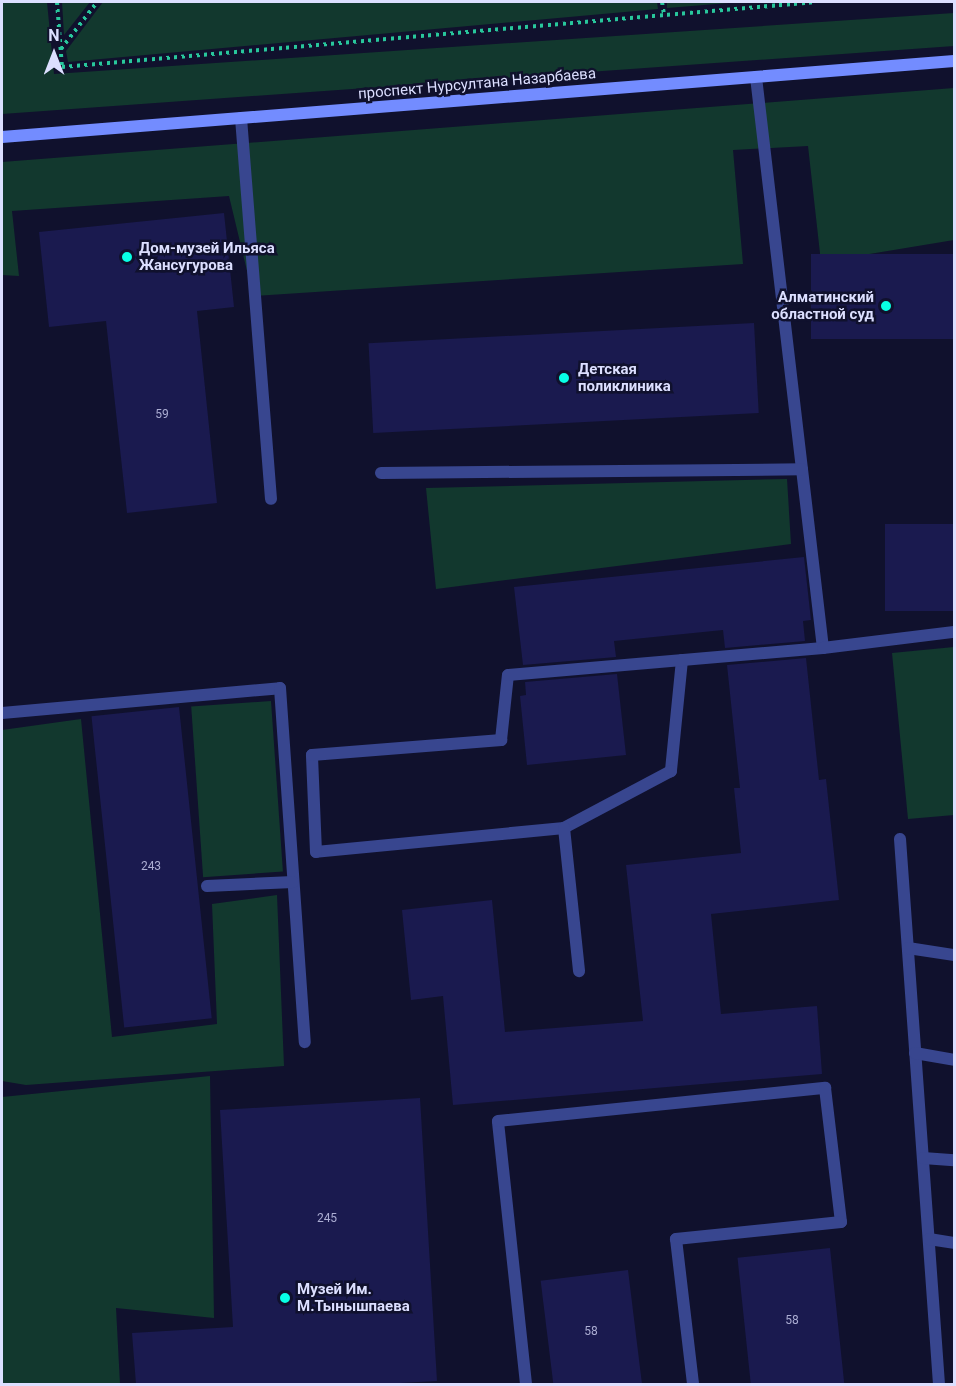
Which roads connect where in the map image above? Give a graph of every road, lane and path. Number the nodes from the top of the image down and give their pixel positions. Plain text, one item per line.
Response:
1 (57, 2) edge
2 (97, 2) edge
3 (662, 2) edge
4 (816, 2) edge
5 (664, 15) junction
6 (61, 50) junction
7 (954, 61) edge
8 (756, 77) junction
9 (241, 118) junction
10 (2, 137) edge
11 (802, 469) junction
12 (381, 473) dead end
13 (271, 499) dead end
14 (954, 632) edge
15 (823, 648) junction
16 (682, 660) junction
17 (2, 713) edge
18 (564, 828) junction
19 (900, 838) dead end
20 (293, 882) junction
21 (207, 886) dead end
22 (908, 948) junction
23 (954, 955) edge
24 (579, 971) dead end
25 (305, 1042) dead end
26 (915, 1053) junction
27 (954, 1060) edge
28 (923, 1158) junction
29 (954, 1160) edge
30 (929, 1239) junction
31 (954, 1243) edge
32 (526, 1384) edge
33 (693, 1384) edge
34 (939, 1384) edge

1 - 6 path
2 - 6 path
3 - 5 path
4 - 5 path
5 - 6 path
7 - 8 main road, проспект Нурсултана Назарбаева
8 - 9 main road, проспект Нурсултана Назарбаева
8 - 11 lane
9 - 10 main road, проспект Нурсултана Назарбаева
9 - 13 lane
11 - 12 lane
11 - 15 lane
14 - 15 lane
15 - 16 lane
16 - 18 lane
16 - 18 lane
17 - 20 lane
18 - 24 lane
19 - 22 lane
20 - 21 lane
20 - 25 lane
22 - 23 lane
22 - 26 lane
26 - 27 lane
26 - 28 lane
28 - 29 lane
28 - 30 lane
30 - 31 lane
30 - 34 lane
32 - 33 lane

